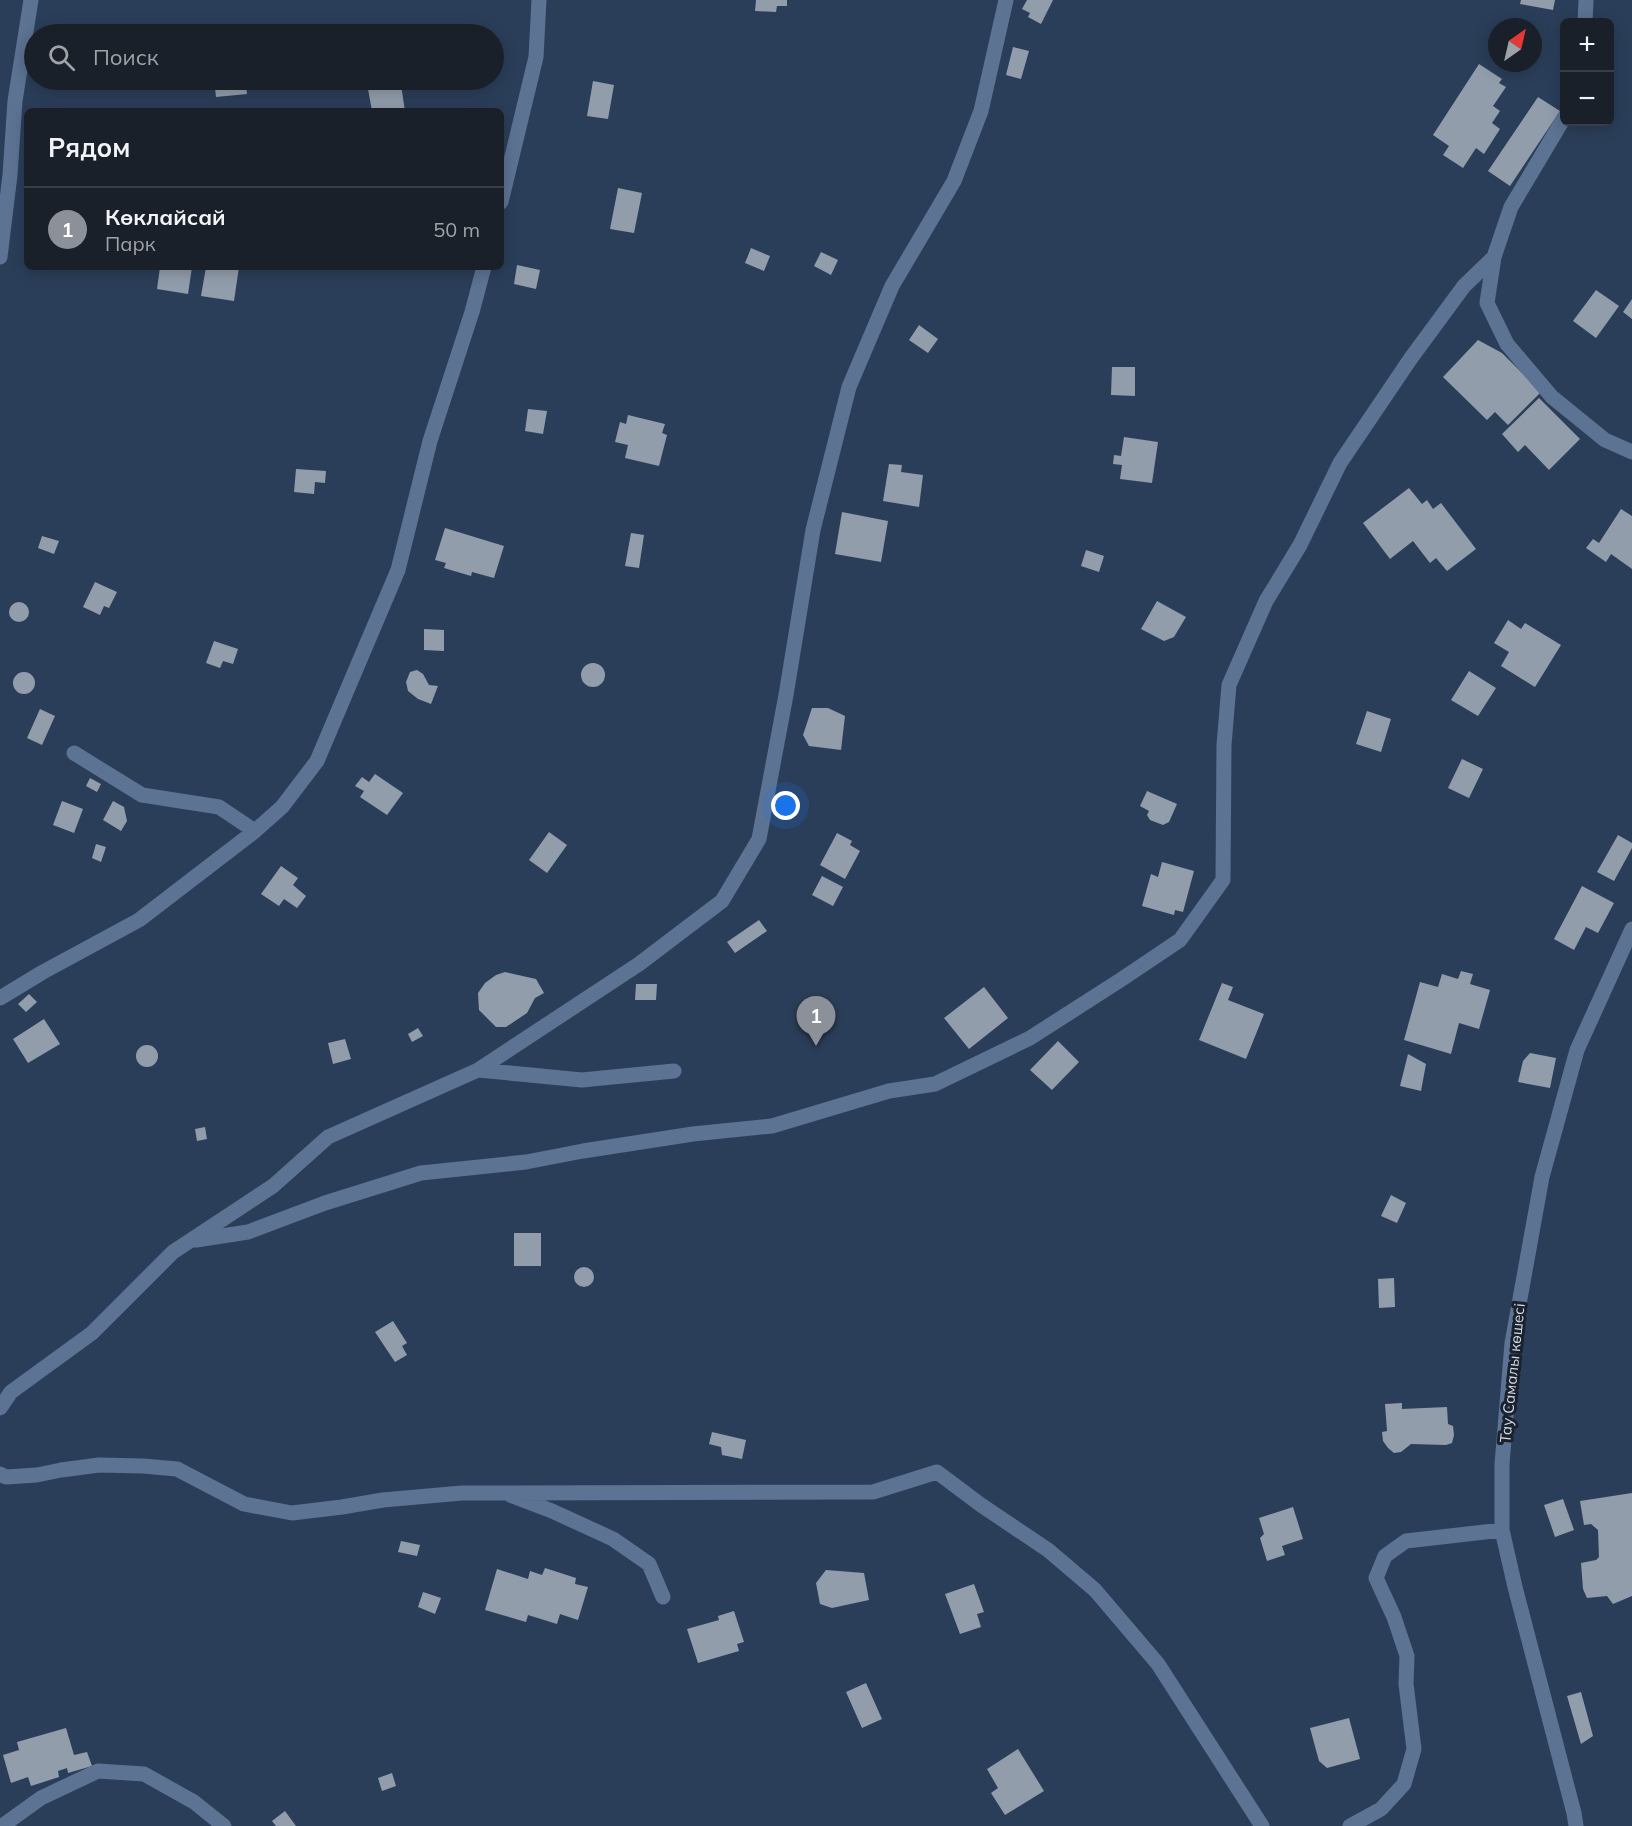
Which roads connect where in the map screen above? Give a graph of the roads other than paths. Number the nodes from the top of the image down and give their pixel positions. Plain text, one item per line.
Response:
1 (31, 0) edge
2 (539, 0) edge
3 (1006, 0) edge
4 (1586, 0) edge
5 (1585, 18) edge
6 (27, 24) edge
7 (24, 44) edge
8 (1560, 125) edge
9 (504, 190) edge
10 (0, 257) edge
11 (1494, 257) junction
12 (483, 270) edge
13 (1632, 452) edge
14 (74, 753) dead end
15 (255, 831) junction
16 (1632, 929) edge
17 (0, 998) edge
18 (478, 1070) junction
19 (674, 1071) dead end
20 (190, 1241) junction
21 (0, 1408) edge
22 (0, 1474) edge
23 (505, 1492) junction
24 (1502, 1530) junction
25 (663, 1597) dead end
26 (2, 1826) edge
27 (224, 1826) edge
28 (1262, 1826) edge
29 (1350, 1826) edge
30 (1576, 1826) edge

1 - 6 street
2 - 9 street
3 - 18 street
4 - 5 street
7 - 10 street
8 - 11 street
11 - 13 street
11 - 20 street
12 - 15 street
14 - 15 street
15 - 17 street
16 - 24 street, Тау Самалы көшесі
18 - 19 street
18 - 20 street
20 - 21 street
22 - 23 street
23 - 25 street
23 - 28 street
24 - 29 street
24 - 30 street, Тау Самалы көшесі
26 - 27 street

